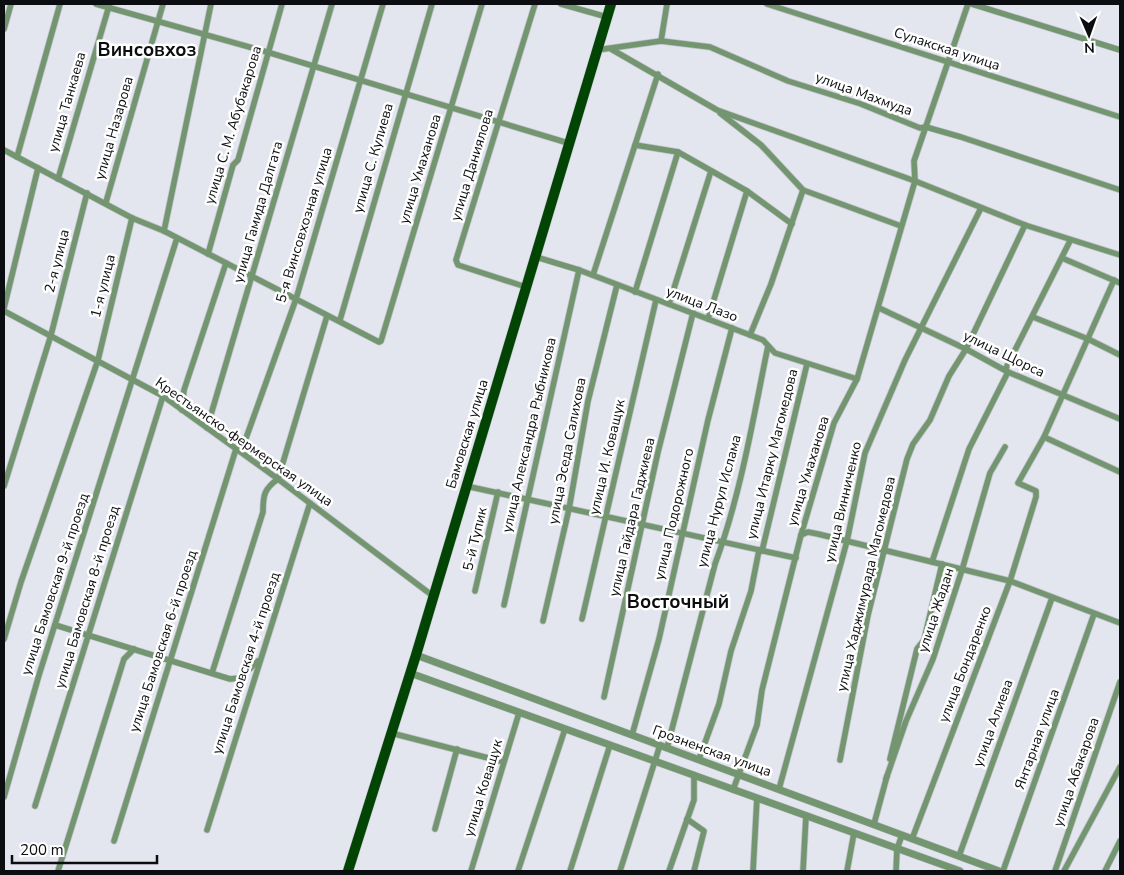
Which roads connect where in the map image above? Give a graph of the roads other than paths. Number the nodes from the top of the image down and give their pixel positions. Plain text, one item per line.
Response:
1 (11, 4) edge
2 (60, 4) edge
3 (96, 4) edge
4 (163, 4) edge
5 (211, 4) edge
6 (282, 4) edge
7 (332, 4) edge
8 (383, 4) edge
9 (432, 4) edge
10 (482, 4) edge
11 (534, 4) edge
12 (561, 4) edge
13 (611, 4) edge
14 (666, 4) edge
15 (767, 4) edge
16 (968, 4) edge
17 (972, 4) edge
18 (109, 5) edge
19 (607, 17) junction
20 (158, 21) junction
21 (4, 29) edge
22 (205, 35) junction
23 (661, 41) junction
24 (611, 49) junction
25 (597, 50) junction
26 (1120, 50) edge
27 (268, 52) junction
28 (948, 62) junction
29 (314, 66) junction
30 (658, 74) junction
31 (360, 80) junction
32 (404, 93) junction
33 (452, 108) junction
34 (717, 110) junction
35 (1120, 118) edge
36 (499, 122) junction
37 (926, 127) junction
38 (568, 143) junction
39 (635, 145) junction
40 (4, 150) edge
41 (678, 152) junction
42 (17, 157) junction
43 (38, 168) junction
44 (711, 171) junction
45 (58, 178) junction
46 (915, 181) junction
47 (803, 190) junction
48 (1120, 190) edge
49 (747, 191) junction
50 (87, 193) junction
51 (106, 202) junction
52 (981, 208) junction
53 (132, 218) junction
54 (792, 224) junction
55 (1025, 225) junction
56 (901, 226) junction
57 (164, 231) junction
58 (177, 238) junction
59 (1070, 241) junction
60 (208, 254) junction
61 (1120, 255) edge
62 (536, 257) junction
63 (1062, 258) junction
64 (226, 263) junction
65 (579, 270) junction
66 (593, 276) junction
67 (252, 277) junction
68 (1117, 282) edge
69 (617, 285) junction
70 (526, 287) junction
71 (635, 292) junction
72 (296, 299) junction
73 (656, 300) junction
74 (669, 304) junction
75 (879, 308) junction
76 (4, 309) edge
77 (693, 314) junction
78 (327, 316) junction
79 (1033, 317) junction
80 (708, 319) junction
81 (340, 320) junction
82 (732, 328) junction
83 (921, 328) junction
84 (51, 335) junction
85 (750, 335) junction
86 (1088, 339) junction
87 (768, 346) junction
88 (966, 349) junction
89 (1120, 355) edge
90 (98, 360) junction
91 (807, 364) junction
92 (1007, 371) junction
93 (857, 379) junction
94 (133, 380) junction
95 (163, 396) junction
96 (1063, 396) junction
97 (182, 410) junction
98 (1120, 419) edge
99 (207, 428) junction
100 (1044, 437) junction
101 (1005, 447) dead end
102 (238, 450) junction
103 (1120, 472) edge
104 (278, 479) junction
105 (4, 486) edge
106 (466, 486) junction
107 (498, 492) junction
108 (528, 499) junction
109 (310, 503) junction
110 (569, 509) junction
111 (606, 517) junction
112 (806, 517) junction
113 (643, 524) junction
114 (682, 533) junction
115 (818, 534) junction
116 (801, 535) junction
117 (847, 541) junction
118 (724, 542) junction
119 (760, 550) junction
120 (884, 550) junction
121 (796, 558) junction
122 (932, 562) junction
123 (942, 564) junction
124 (962, 570) junction
125 (1010, 581) junction
126 (475, 591) dead end
127 (433, 596) junction
128 (1052, 598) junction
129 (504, 605) dead end
130 (1094, 614) junction
131 (582, 619) dead end
132 (543, 621) dead end
133 (1120, 623) edge
134 (55, 625) junction
135 (89, 634) junction
136 (4, 639) edge
137 (134, 649) junction
138 (416, 655) junction
139 (260, 659) junction
140 (171, 660) junction
141 (212, 673) junction
142 (410, 673) junction
143 (1120, 682) edge
144 (604, 697) dead end
145 (519, 713) junction
146 (565, 729) junction
147 (390, 733) junction
148 (632, 734) junction
149 (610, 745) junction
150 (663, 746) junction
151 (457, 750) junction
152 (699, 759) junction
153 (840, 760) dead end
154 (500, 761) dead end
155 (654, 761) junction
156 (1120, 768) edge
157 (739, 774) junction
158 (694, 775) junction
159 (886, 779) junction
160 (779, 789) junction
161 (733, 790) junction
162 (4, 797) edge
163 (757, 798) junction
164 (35, 806) dead end
165 (806, 816) junction
166 (687, 819) junction
167 (874, 824) junction
168 (207, 830) dead end
169 (436, 830) dead end
170 (854, 833) junction
171 (902, 835) junction
172 (912, 838) junction
173 (1120, 841) edge
174 (114, 842) dead end
175 (897, 849) junction
176 (958, 856) junction
177 (946, 869) edge
178 (58, 871) edge
179 (348, 871) edge
180 (471, 871) edge
181 (518, 871) edge
182 (570, 871) edge
183 (620, 871) edge
184 (669, 871) edge
185 (694, 871) edge
186 (753, 871) edge
187 (803, 871) edge
188 (847, 871) edge
189 (896, 871) edge
190 (960, 871) edge
191 (1001, 871) edge
192 (1055, 871) edge
193 (1064, 871) edge
194 (1105, 871) edge

1 - 21 street
2 - 42 street
3 - 18 street
4 - 20 street, улица Назарова
5 - 22 street
6 - 27 street, улица С. М. Абубакарова
7 - 29 street, улица Гамида Далгата
8 - 31 street, 5-я Винсовхозная улица
9 - 32 street, улица С. Кулиева
10 - 33 street, улица Умаханова
11 - 36 street, улица Даниялова
12 - 19 street
13 - 19 highway, Бамовская улица
14 - 23 street
15 - 28 street, Сулакская улица
16 - 28 street, улица Умаханова
17 - 26 street
18 - 20 street
18 - 45 street, улица Танкаева
19 - 25 highway, Бамовская улица
20 - 22 street
20 - 51 street, улица Назарова
22 - 27 street
22 - 57 street
23 - 24 street, улица Махмуда
23 - 37 street, улица Махмуда
24 - 25 street, улица Махмуда
24 - 30 street
25 - 38 highway, Бамовская улица
27 - 29 street
27 - 60 street, улица С. М. Абубакарова
28 - 35 street, Сулакская улица
28 - 37 street, улица Умаханова
29 - 31 street
29 - 67 street, улица Гамида Далгата
30 - 34 street
30 - 39 street
31 - 32 street
31 - 72 street, 5-я Винсовхозная улица
32 - 33 street
32 - 81 street, улица С. Кулиева
33 - 36 street
33 - 81 street, улица Умаханова
34 - 46 street
34 - 47 street
36 - 38 street
36 - 70 street, улица Даниялова
37 - 46 street, улица Умаханова
37 - 48 street, улица Махмуда
38 - 62 highway, Бамовская улица
39 - 41 street
39 - 66 street
40 - 42 street
41 - 44 street
41 - 71 street
42 - 43 street
43 - 45 street
43 - 76 street
44 - 49 street
44 - 74 street
45 - 50 street
46 - 52 street
46 - 56 street, улица Умаханова
47 - 54 street
47 - 56 street
49 - 54 street
49 - 80 street
50 - 51 street
50 - 84 street, 2-я улица
51 - 53 street
52 - 55 street
52 - 83 street, улица Винниченко
53 - 57 street
53 - 90 street, 1-я улица
54 - 85 street
55 - 59 street
55 - 88 street, улица Хаджимурада Магомедова
56 - 75 street, улица Умаханова
57 - 58 street
58 - 60 street
58 - 94 street, улица Бамовская 9-й проезд
59 - 61 street
59 - 63 street
60 - 64 street
62 - 65 street, улица Лазо
62 - 70 highway, Бамовская улица
63 - 68 street
63 - 79 street
64 - 67 street
64 - 97 street
65 - 66 street, улица Лазо
65 - 108 street, улица Александра Рыбникова
66 - 69 street, улица Лазо
67 - 72 street
67 - 99 street, улица Гамида Далгата
68 - 86 street
69 - 71 street, улица Лазо
69 - 110 street, улица Эседа Салихова
70 - 106 highway, Бамовская улица
71 - 73 street, улица Лазо
72 - 78 street
72 - 102 street, 5-я Винсовхозная улица
73 - 74 street, улица Лазо
73 - 111 street, улица И. Коващук
74 - 77 street, улица Лазо
75 - 83 street, улица Щорса
75 - 93 street, улица Умаханова
76 - 84 street, Крестьянско-фермерская улица
77 - 80 street, улица Лазо
77 - 113 street, улица Гайдара Гаджиева
78 - 81 street
78 - 104 street
79 - 86 street
79 - 92 street
80 - 82 street, улица Лазо
82 - 85 street, улица Лазо
82 - 114 street, улица Подорожного
83 - 88 street, улица Щорса
83 - 117 street, улица Винниченко
84 - 90 street, Крестьянско-фермерская улица
84 - 105 street, 2-я улица
85 - 87 street, улица Лазо
86 - 89 street
86 - 96 street
87 - 91 street, улица Лазо
87 - 118 street, улица Нурул Ислама
88 - 92 street, улица Щорса
88 - 120 street, улица Хаджимурада Магомедова
90 - 94 street, Крестьянско-фермерская улица
90 - 136 street, 1-я улица
91 - 93 street, улица Лазо
91 - 119 street, улица Итарку Магомедова
92 - 96 street, улица Щорса
92 - 122 street
93 - 112 street, улица Умаханова
94 - 95 street, Крестьянско-фермерская улица
94 - 134 street, улица Бамовская 9-й проезд
95 - 97 street, Крестьянско-фермерская улица
95 - 135 street, улица Бамовская 8-й проезд
96 - 98 street, улица Щорса
96 - 100 street
97 - 99 street, Крестьянско-фермерская улица
99 - 102 street, Крестьянско-фермерская улица
100 - 103 street
100 - 125 street, улица Бондаренко
101 - 124 street, улица Жадан
102 - 104 street, Крестьянско-фермерская улица
102 - 140 street, улица Бамовская 6-й проезд
104 - 109 street, Крестьянско-фермерская улица
104 - 141 street
106 - 107 street
106 - 127 highway, Бамовская улица
107 - 108 street
107 - 126 street, 5-й Тупик
108 - 110 street
108 - 129 street, улица Александра Рыбникова
109 - 127 street, Крестьянско-фермерская улица
109 - 139 street, улица Бамовская 4-й проезд
110 - 111 street
110 - 132 street, улица Эседа Салихова
111 - 113 street
111 - 131 street, улица И. Коващук
112 - 115 street
112 - 116 street, улица Умаханова
113 - 114 street
113 - 144 street, улица Гайдара Гаджиева
114 - 118 street
114 - 148 street, улица Подорожного
115 - 116 street
115 - 117 street
116 - 121 street, улица Умаханова
117 - 120 street
117 - 160 street, улица Винниченко
118 - 119 street
118 - 150 street, улица Нурул Ислама
119 - 121 street
119 - 152 street, улица Итарку Магомедова
120 - 122 street
120 - 153 street, улица Хаджимурада Магомедова
121 - 157 street, улица Умаханова
122 - 123 street
123 - 124 street
123 - 159 street
124 - 125 street
124 - 159 street, улица Жадан
125 - 128 street
125 - 172 street, улица Бондаренко
127 - 138 highway, Бамовская улица
128 - 130 street
128 - 176 street, улица Алиева
130 - 133 street
130 - 191 street, Янтарная улица
134 - 135 street
134 - 162 street, улица Бамовская 9-й проезд
135 - 137 street
135 - 164 street, улица Бамовская 8-й проезд
137 - 140 street
137 - 178 street
138 - 142 highway, Бамовская улица
138 - 148 street, Грозненская улица
139 - 141 street
139 - 168 street, улица Бамовская 4-й проезд
140 - 141 street
140 - 174 street, улица Бамовская 6-й проезд
142 - 145 street, Грозненская улица
142 - 147 highway, Бамовская улица
143 - 192 street, улица Абакарова
145 - 146 street, Грозненская улица
145 - 180 street, улица Коващук
146 - 149 street, Грозненская улица
146 - 181 street
147 - 151 street
147 - 179 highway, Бамовская улица
148 - 150 street, Грозненская улица
149 - 155 street, Грозненская улица
149 - 182 street
150 - 152 street, Грозненская улица
150 - 155 street, улица Нурул Ислама
151 - 154 street
151 - 169 street
152 - 157 street, Грозненская улица
155 - 158 street, Грозненская улица
155 - 183 street
156 - 193 street
157 - 160 street, Грозненская улица
157 - 161 street, улица Умаханова
158 - 161 street, Грозненская улица
158 - 166 street
159 - 167 street
160 - 167 street, Грозненская улица
161 - 163 street, Грозненская улица
163 - 165 street, Грозненская улица
163 - 186 street
165 - 170 street, Грозненская улица
165 - 187 street
166 - 184 street
166 - 185 street
167 - 171 street, Грозненская улица
170 - 175 street, Грозненская улица
170 - 188 street
171 - 172 street, Грозненская улица
171 - 175 street
172 - 176 street, Грозненская улица
173 - 194 street
175 - 177 street, Грозненская улица
175 - 189 street
176 - 191 street, Грозненская улица
177 - 190 street, Грозненская улица

